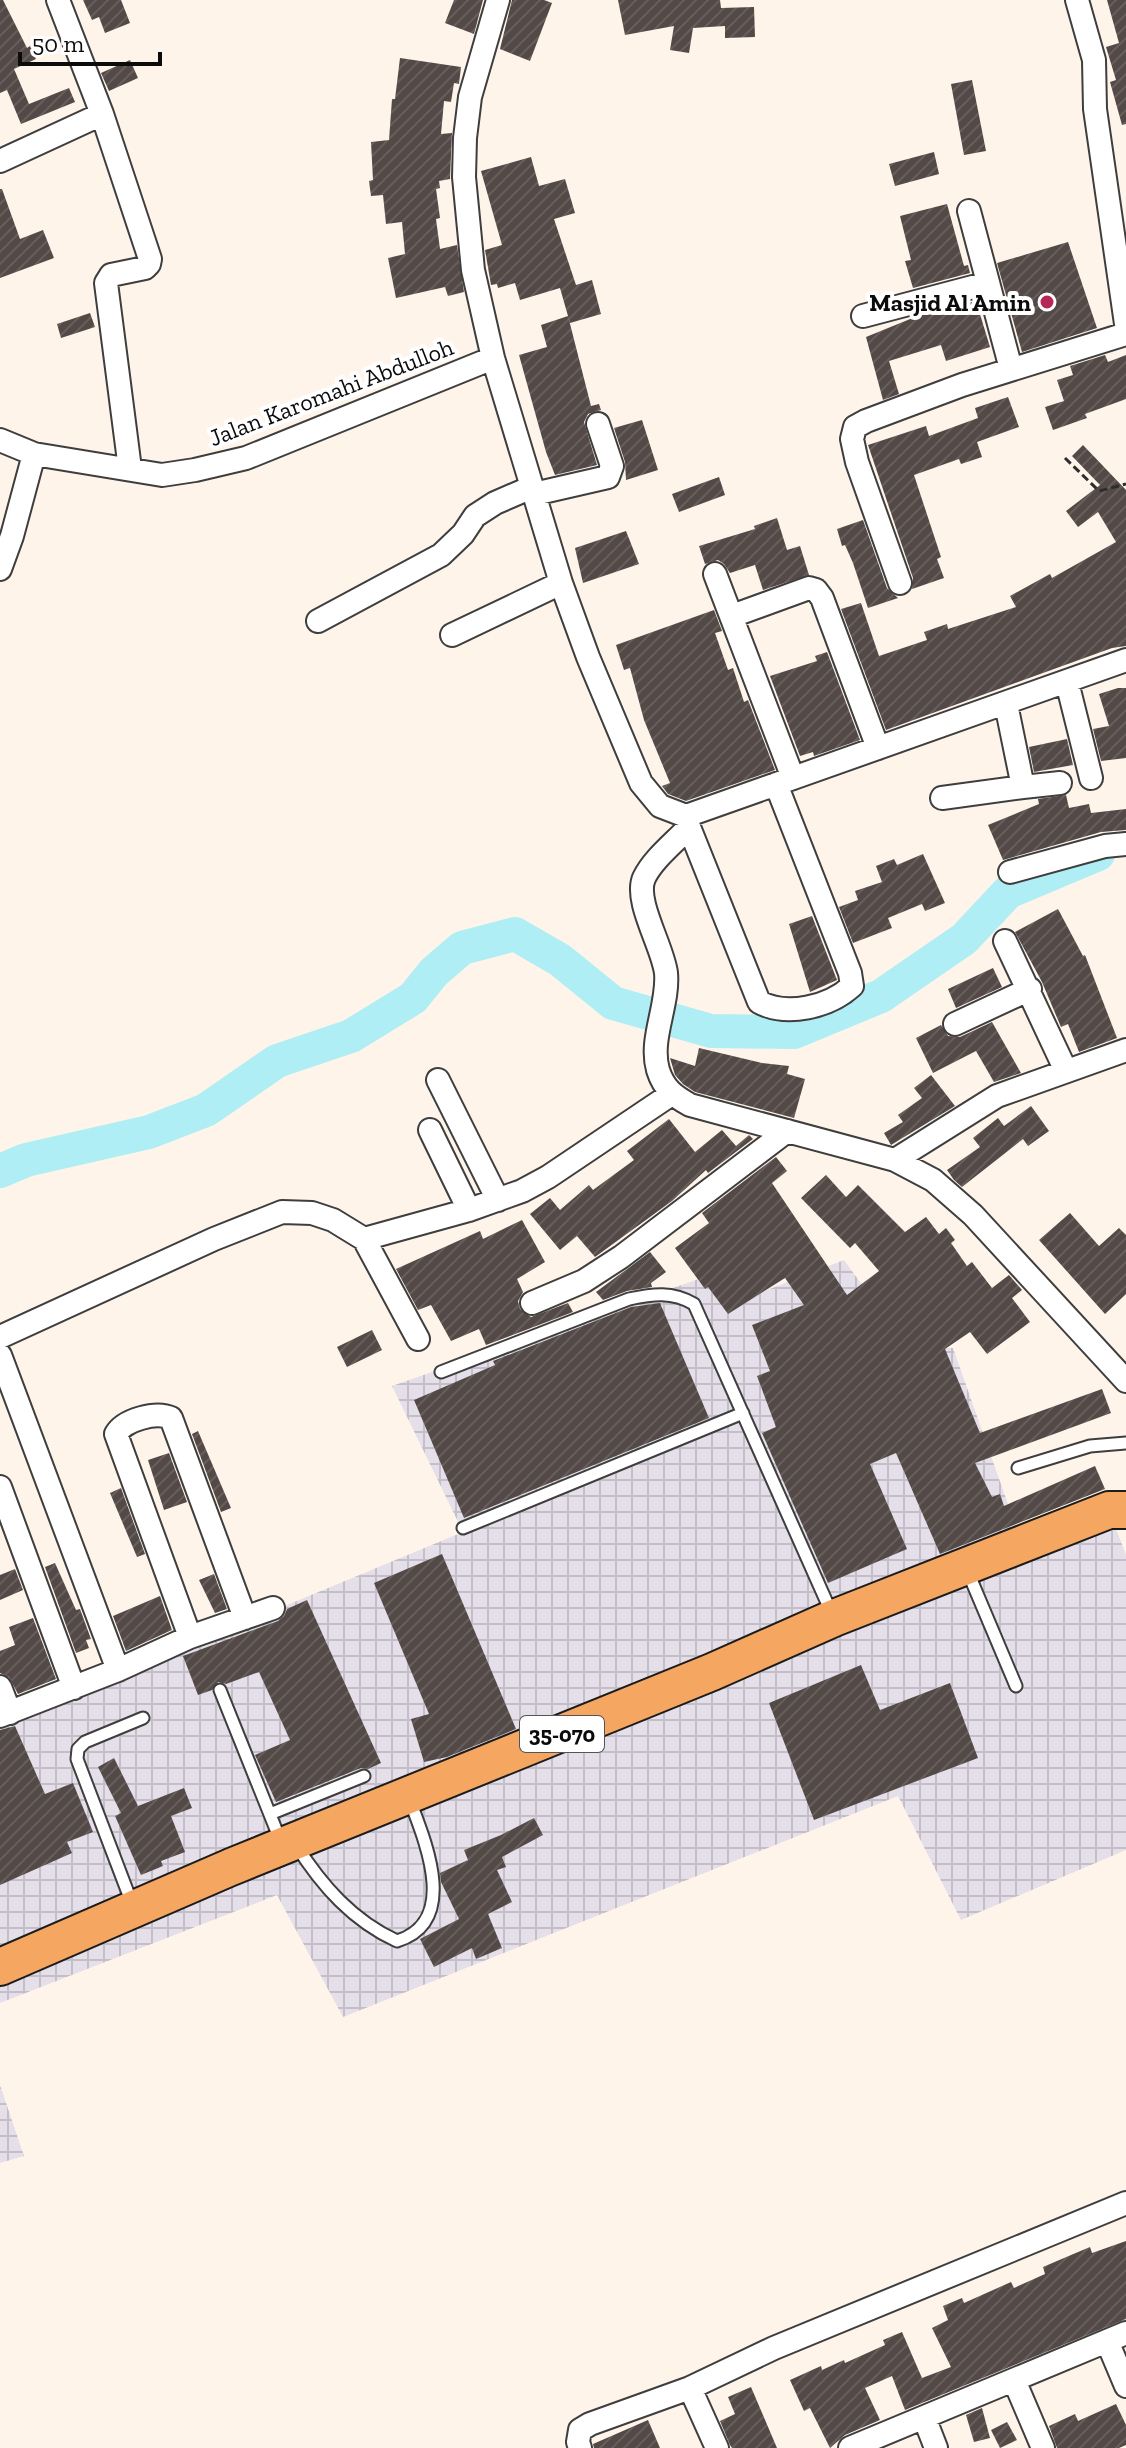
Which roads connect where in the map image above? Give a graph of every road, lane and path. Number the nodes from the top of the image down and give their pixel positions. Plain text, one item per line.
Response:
1 (58, 0) edge
2 (498, 0) edge
3 (1077, 0) edge
4 (102, 114) junction
5 (0, 161) edge
6 (969, 211) dead end
7 (988, 283) junction
8 (863, 316) dead end
9 (1126, 324) edge
10 (1126, 334) edge
11 (493, 358) junction
12 (1011, 369) junction
13 (598, 424) dead end
14 (0, 440) edge
15 (34, 454) junction
16 (1065, 458) dead end
17 (130, 469) junction
18 (1126, 484) edge
19 (533, 490) junction
20 (0, 569) edge
21 (715, 574) dead end
22 (561, 583) junction
23 (900, 583) dead end
24 (732, 616) junction
25 (318, 621) dead end
26 (452, 635) dead end
27 (1126, 660) edge
28 (1067, 682) junction
29 (1006, 704) junction
30 (878, 748) junction
31 (1091, 778) dead end
32 (784, 781) junction
33 (1060, 783) dead end
34 (1023, 787) junction
35 (942, 798) dead end
36 (688, 821) junction
37 (1126, 844) edge
38 (1010, 872) dead end
39 (1005, 941) dead end
40 (1030, 989) junction
41 (955, 1024) dead end
42 (1126, 1050) edge
43 (1066, 1071) junction
44 (438, 1080) dead end
45 (670, 1095) junction
46 (430, 1130) dead end
47 (787, 1131) junction
48 (895, 1160) junction
49 (498, 1200) junction
50 (469, 1210) junction
51 (364, 1239) junction
52 (532, 1303) dead end
53 (0, 1337) edge
54 (418, 1339) dead end
55 (0, 1355) edge
56 (441, 1372) dead end
57 (1126, 1381) edge
58 (743, 1413) junction
59 (1126, 1443) edge
60 (1018, 1468) dead end
61 (0, 1487) edge
62 (1126, 1510) edge
63 (463, 1528) dead end
64 (965, 1566) junction
65 (273, 1608) dead end
66 (245, 1618) junction
67 (834, 1618) junction
68 (190, 1637) junction
69 (118, 1670) junction
70 (1016, 1686) dead end
71 (0, 1687) edge
72 (74, 1688) junction
73 (220, 1690) dead end
74 (5, 1714) edge
75 (143, 1718) dead end
76 (364, 1776) dead end
77 (408, 1797) junction
78 (282, 1834) junction
79 (134, 1910) junction
80 (0, 1967) edge
81 (1126, 2203) edge
82 (1117, 2337) edge
83 (1014, 2380) junction
84 (1126, 2386) edge
85 (690, 2388) junction
86 (924, 2417) junction
87 (580, 2448) edge
88 (717, 2448) edge
89 (850, 2448) edge
90 (936, 2448) edge
91 (1043, 2448) edge

1 - 4 street
2 - 11 street
3 - 9 street
4 - 5 street
4 - 17 street
6 - 7 street
7 - 8 street
7 - 12 street
10 - 12 street
11 - 17 street, Jalan Karomahi Abdulloh
11 - 19 street
12 - 23 street
13 - 19 street
14 - 15 street, Jalan Karomahi Abdulloh
15 - 17 street, Jalan Karomahi Abdulloh
15 - 20 street
16 - 18 path
19 - 22 street
19 - 25 street
21 - 24 street
22 - 26 street
22 - 36 street
24 - 30 street
24 - 32 street
27 - 28 street
28 - 29 street
28 - 31 street
29 - 30 street
29 - 34 street
30 - 32 street
32 - 36 street
32 - 36 street
33 - 34 street
34 - 35 street
36 - 45 street
37 - 38 street
39 - 40 street
40 - 41 street
40 - 43 street
42 - 43 street
43 - 48 street
44 - 49 street
45 - 47 street
45 - 49 street
46 - 50 street
47 - 48 street
47 - 52 street
48 - 57 street
49 - 50 street
50 - 51 street
51 - 53 street
51 - 54 street
55 - 69 street
56 - 58 lane
58 - 63 lane
58 - 67 lane
59 - 60 lane
61 - 72 street
62 - 64 main road, 35-070
64 - 67 main road, 35-070
64 - 70 lane
65 - 66 street
66 - 68 street
66 - 68 street
67 - 77 main road, 35-070
68 - 69 street
69 - 72 street
71 - 74 street
72 - 74 street
73 - 78 lane
75 - 79 lane
76 - 78 lane
77 - 78 main road, 35-070
77 - 78 lane
78 - 79 main road, 35-070
79 - 80 main road, 35-070
81 - 85 street
82 - 83 street
82 - 84 street
83 - 86 street
83 - 91 street
85 - 87 street
85 - 88 street
86 - 89 street
86 - 90 street

